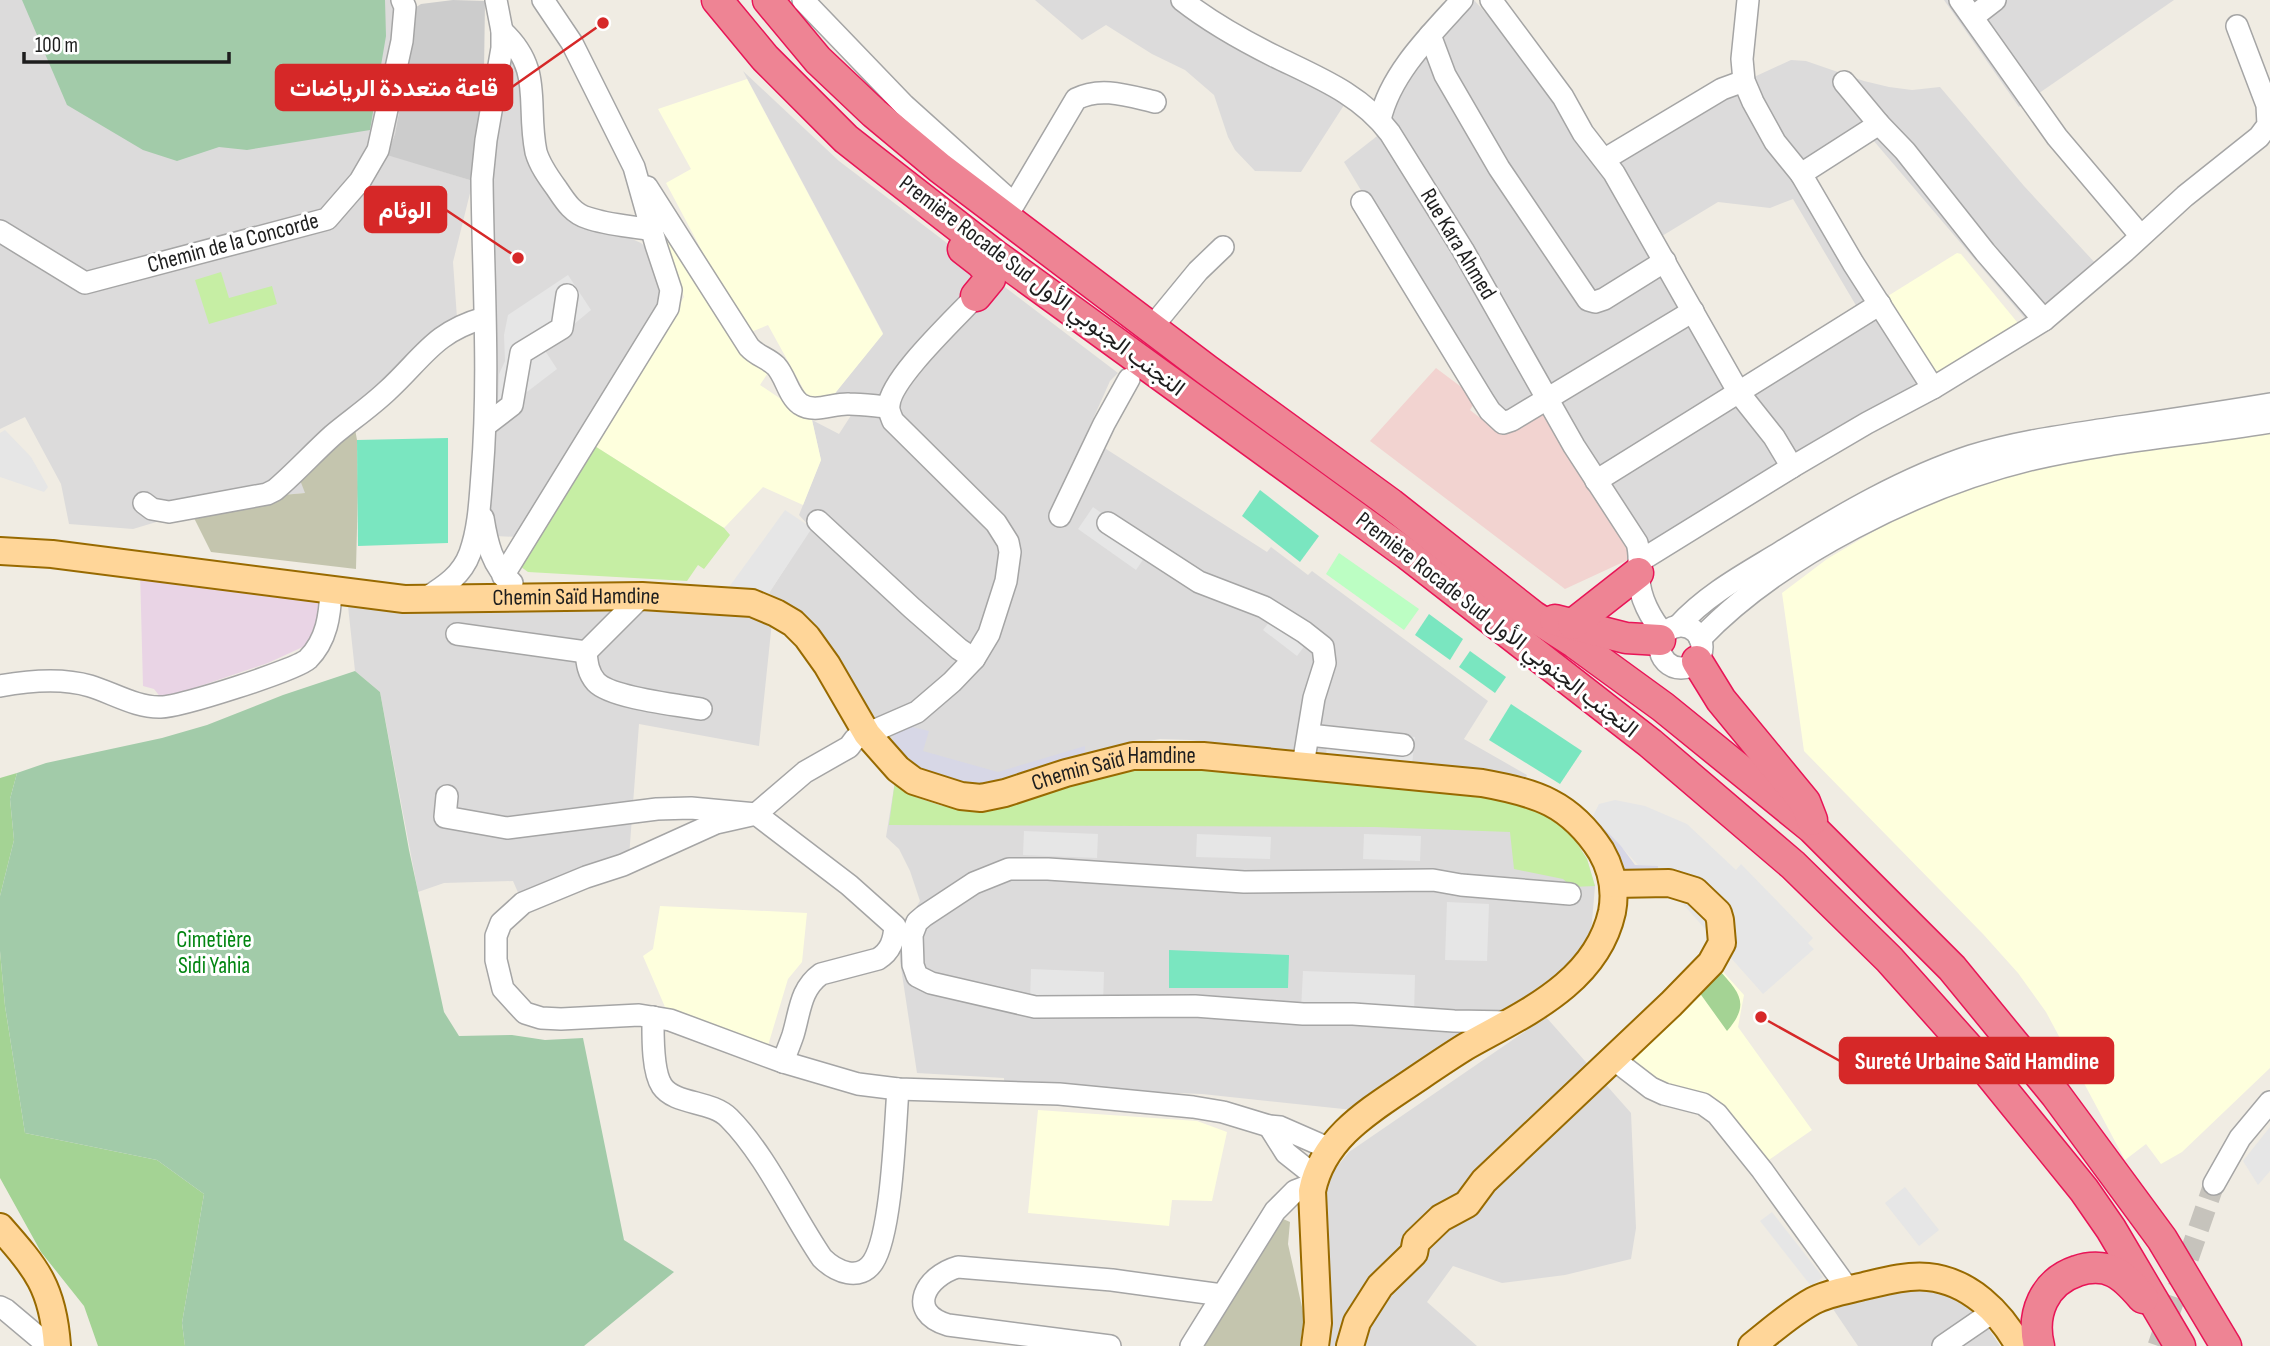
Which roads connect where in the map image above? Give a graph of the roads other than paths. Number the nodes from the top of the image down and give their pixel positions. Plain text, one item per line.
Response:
1 (402, 0) edge
2 (496, 0) edge
3 (543, 0) edge
4 (717, 0) edge
5 (768, 0) edge
6 (803, 0) edge
7 (1182, 0) edge
8 (1462, 0) edge
9 (1491, 0) edge
10 (1748, 0) edge
11 (1995, 0) edge
12 (1967, 8) edge
13 (2236, 26) dead end
14 (502, 31) junction
15 (1430, 36) junction
16 (1744, 81) junction
17 (1844, 82) dead end
18 (1155, 102) dead end
19 (1380, 120) junction
20 (1879, 124) junction
21 (1605, 159) junction
22 (874, 161) junction
23 (634, 167) junction
24 (1801, 174) junction
25 (1362, 202) dead end
26 (1014, 204) junction
27 (652, 230) junction
28 (0, 231) edge
29 (2140, 235) junction
30 (1223, 247) dead end
31 (1665, 261) junction
32 (568, 295) dead end
33 (976, 296) joint
34 (1880, 304) junction
35 (1693, 311) junction
36 (484, 318) junction
37 (2044, 320) junction
38 (1148, 324) junction
39 (1135, 370) junction
40 (1933, 388) junction
41 (1739, 393) junction
42 (1547, 397) junction
43 (2270, 404) edge
44 (888, 407) junction
45 (2270, 422) edge
46 (486, 425) junction
47 (1792, 467) junction
48 (1596, 481) junction
49 (480, 492) junction
50 (144, 503) dead end
51 (1060, 516) dead end
52 (817, 521) dead end
53 (1108, 523) dead end
54 (0, 543) edge
55 (0, 551) edge
56 (52, 554) junction
57 (470, 554) junction
58 (491, 557) junction
59 (1639, 567) junction
60 (503, 576) junction
61 (331, 590) junction
62 (642, 596) junction
63 (542, 597) junction
64 (426, 598) junction
65 (480, 598) junction
66 (1533, 616) junction
67 (1573, 624) junction
68 (1669, 632) junction
69 (457, 634) dead end
70 (1698, 650) junction
71 (586, 652) junction
72 (974, 659) junction
73 (0, 686) edge
74 (701, 709) dead end
75 (867, 734) junction
76 (1309, 734) junction
77 (1403, 745) dead end
78 (1303, 765) junction
79 (447, 796) dead end
80 (756, 814) junction
81 (1812, 828) junction
82 (1614, 884) junction
83 (1570, 894) dead end
84 (653, 1017) junction
85 (1511, 1022) junction
86 (1612, 1058) junction
87 (783, 1062) junction
88 (898, 1089) junction
89 (2270, 1102) edge
90 (1269, 1126) junction
91 (1328, 1149) junction
92 (1314, 1180) junction
93 (2214, 1184) tunnel mouth
94 (0, 1227) edge
95 (0, 1246) edge
96 (1848, 1290) junction
97 (1222, 1295) junction
98 (0, 1307) edge
99 (1994, 1311) junction
100 (2162, 1316) junction
101 (49, 1345) edge
102 (1110, 1346) edge
103 (1191, 1346) edge
104 (1315, 1346) edge
105 (1350, 1346) edge
106 (1752, 1346) edge
107 (1943, 1346) edge
108 (2019, 1346) edge
109 (2039, 1346) edge
110 (2180, 1346) edge
111 (2226, 1346) edge

1 - 28 street, Chemin de la Concorde
2 - 14 street
3 - 23 street
4 - 22 highway, Première Rocade Sud التجنب الجنوبي الأول
5 - 38 highway, Première Rocade Sud التجنب الجنوبي الأول
6 - 26 street
7 - 19 street, Rue Kara Ahmed
8 - 15 street
9 - 21 street
10 - 16 street
11 - 12 street
12 - 29 street
13 - 29 street
14 - 27 street
14 - 36 street
15 - 19 street
15 - 31 street
16 - 21 street
16 - 24 street
17 - 20 street
18 - 26 street
19 - 42 street, Rue Kara Ahmed
20 - 24 street
20 - 37 street
21 - 31 street
22 - 33 highway
22 - 39 highway, Première Rocade Sud التجنب الجنوبي الأول
23 - 27 street
23 - 44 street
24 - 34 street
25 - 42 street
26 - 38 highway
27 - 60 street
29 - 37 street
30 - 38 street
31 - 35 street
32 - 46 street
33 - 44 street
34 - 40 street
34 - 41 street
35 - 41 street
35 - 42 street
36 - 46 street
36 - 50 street
37 - 40 street
38 - 66 highway, Première Rocade Sud التجنب الجنوبي الأول
39 - 51 street
39 - 100 highway, Première Rocade Sud التجنب الجنوبي الأول
40 - 47 street
41 - 47 street
41 - 48 street
42 - 48 street, Rue Kara Ahmed
43 - 68 street
44 - 72 street
45 - 70 street
46 - 49 street
47 - 59 street
48 - 59 street, Rue Kara Ahmed
49 - 57 street
49 - 58 street
52 - 72 street
53 - 76 street
54 - 56 main road
55 - 56 main road
56 - 61 main road, Chemin Saïd Hamdine
57 - 64 street
57 - 65 street
58 - 60 street
58 - 65 street
59 - 67 highway
59 - 68 street, Rue Kara Ahmed
60 - 63 street
61 - 64 main road, Chemin Saïd Hamdine
61 - 73 street
62 - 63 main road, Chemin Saïd Hamdine
62 - 71 street
62 - 75 main road, Chemin Saïd Hamdine
63 - 65 main road, Chemin Saïd Hamdine
64 - 65 main road, Chemin Saïd Hamdine
66 - 67 highway
66 - 81 highway, Première Rocade Sud التجنب الجنوبي الأول
67 - 68 highway
68 - 70 street
68 - 70 street
69 - 71 street
70 - 81 highway
71 - 74 street
72 - 75 street
75 - 78 main road, Chemin Saïd Hamdine
75 - 80 street
76 - 77 street
76 - 78 street
78 - 82 main road, Chemin Saïd Hamdine
79 - 80 street
80 - 84 street
80 - 87 street
81 - 111 highway, Première Rocade Sud التجنب الجنوبي الأول
82 - 85 main road, Chemin Saïd Hamdine
82 - 86 main road
83 - 85 street
84 - 87 street
84 - 88 street
85 - 91 main road, Chemin Saïd Hamdine
86 - 96 street
86 - 105 main road
87 - 88 street
88 - 90 street
89 - 93 street
90 - 91 street
90 - 92 street
91 - 92 main road, Chemin Saïd Hamdine
92 - 97 street
92 - 104 main road, Chemin Saïd Hamdine
94 - 101 main road
95 - 101 main road
96 - 99 main road
96 - 106 main road
97 - 102 street
97 - 103 street
98 - 101 street
99 - 107 street
99 - 108 main road
100 - 109 highway
100 - 110 highway, Première Rocade Sud التجنب الجنوبي الأول

